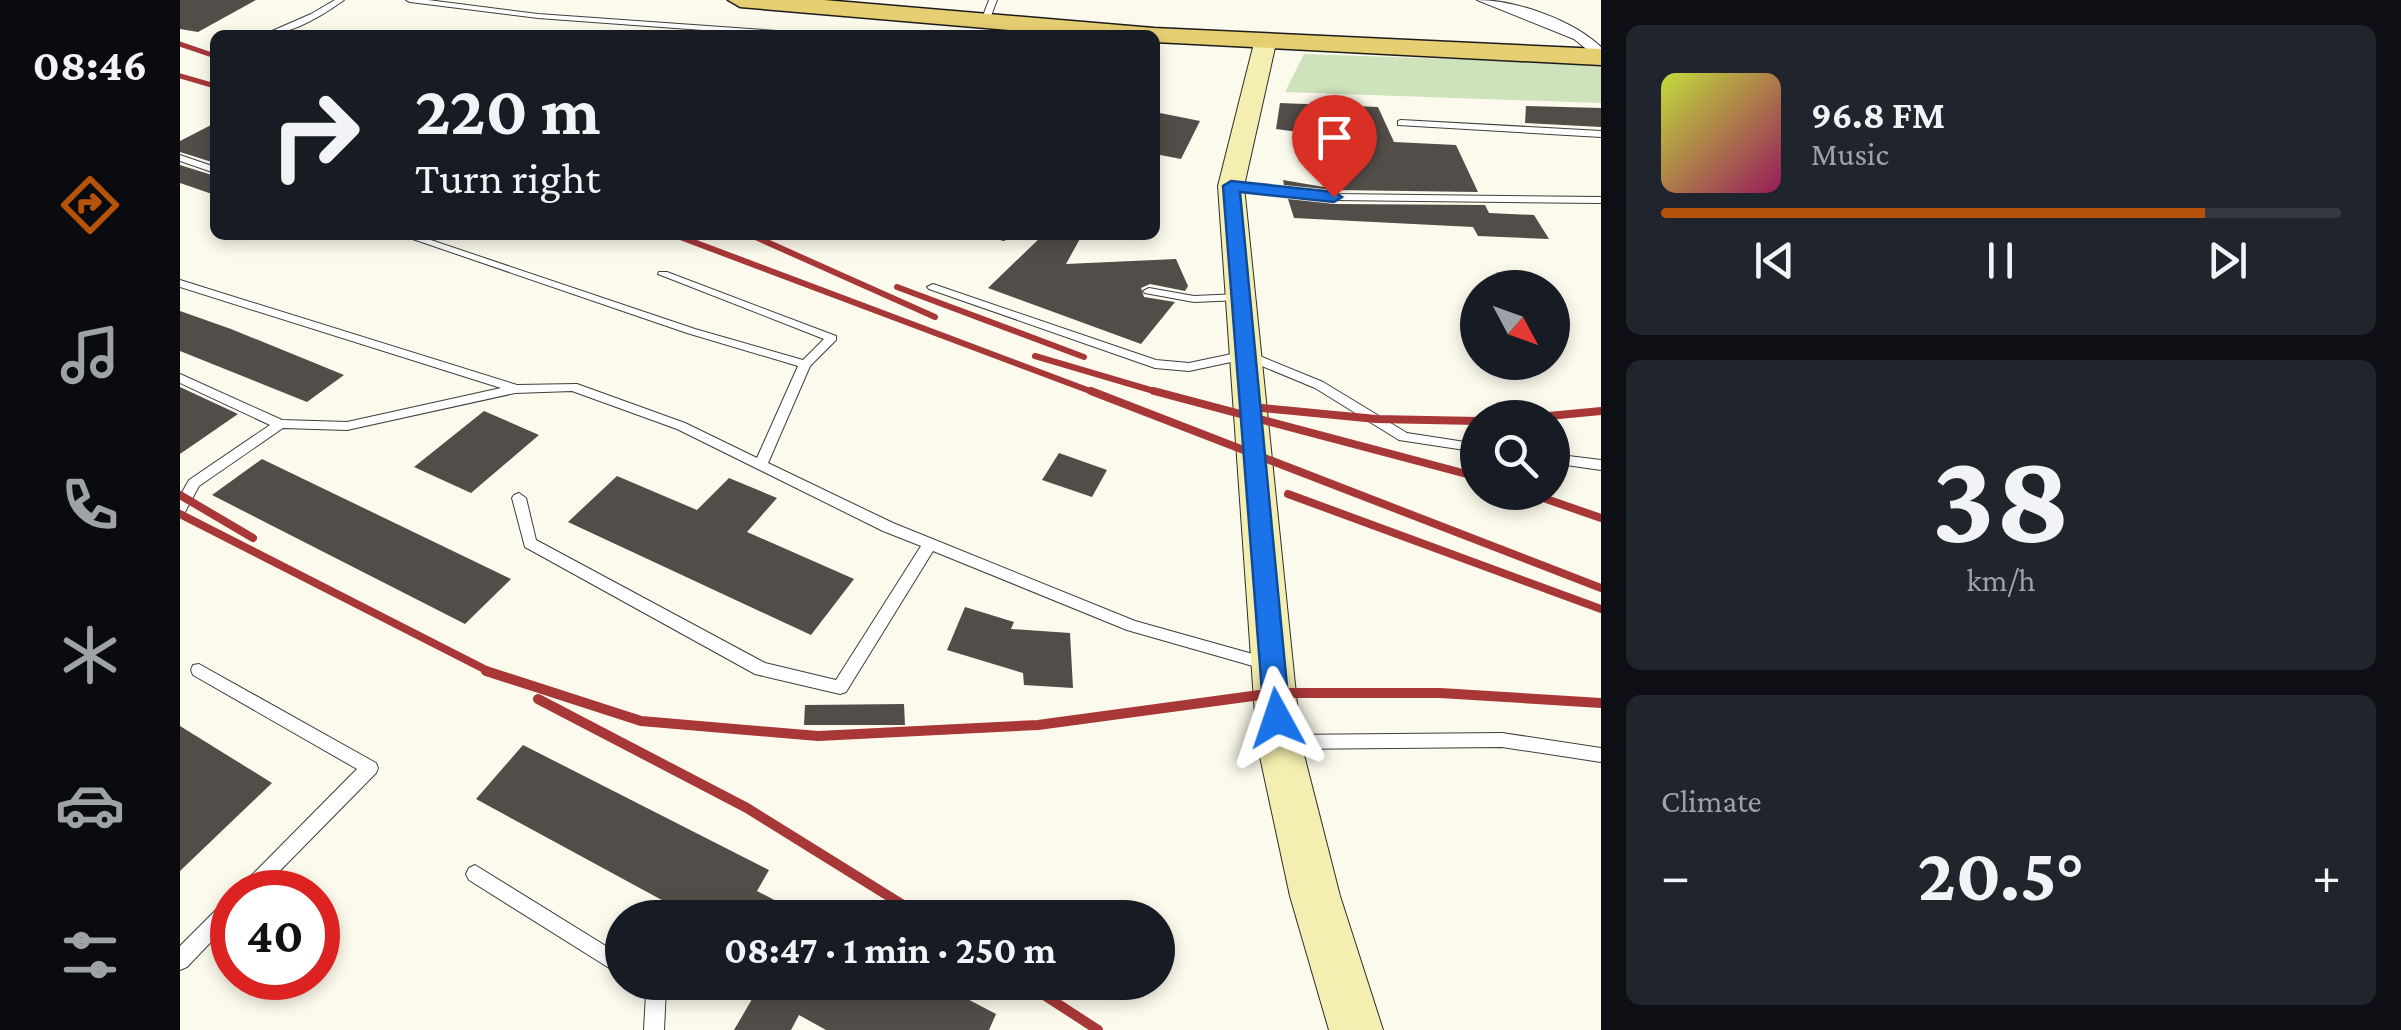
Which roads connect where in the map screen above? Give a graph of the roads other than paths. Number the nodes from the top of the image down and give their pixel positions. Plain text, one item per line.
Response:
1 (340, 0) edge
2 (410, 0) edge
3 (740, 0) edge
4 (1485, 0) edge
5 (989, 11) edge
6 (277, 30) edge
7 (735, 30) edge
8 (1112, 30) edge
9 (1160, 36) edge
10 (1265, 43) junction
11 (1601, 57) edge
12 (1401, 122) dead end
13 (1601, 134) edge
14 (180, 158) edge
15 (210, 168) edge
16 (1231, 186) junction
17 (1601, 200) edge
18 (420, 240) edge
19 (664, 274) dead end
20 (180, 283) edge
21 (933, 286) dead end
22 (1148, 291) dead end
23 (1241, 297) junction
24 (1246, 355) junction
25 (805, 364) junction
26 (180, 378) edge
27 (515, 389) junction
28 (280, 424) junction
29 (1460, 445) edge
30 (1570, 461) edge
31 (760, 465) junction
32 (1601, 465) edge
33 (519, 498) dead end
34 (180, 509) edge
35 (930, 544) junction
36 (1272, 666) junction
37 (198, 670) dead end
38 (1279, 742) junction
39 (1601, 755) edge
40 (269, 870) edge
41 (474, 874) dead end
42 (210, 930) edge
43 (605, 955) edge
44 (180, 960) edge
45 (655, 1000) edge
46 (654, 1030) edge
47 (1356, 1030) edge

1 - 6 lane
2 - 7 lane
3 - 5 main road
4 - 11 street
5 - 8 main road
9 - 10 main road
10 - 11 main road
10 - 16 street
12 - 13 lane
14 - 15 lane
16 - 17 lane
16 - 23 street
18 - 25 lane
19 - 25 lane
20 - 27 lane
21 - 24 lane
22 - 23 lane
23 - 24 street
24 - 29 lane
24 - 36 street
25 - 31 lane
26 - 28 lane
27 - 28 lane
27 - 31 lane
28 - 34 lane
30 - 32 lane
31 - 35 lane
33 - 35 lane
35 - 36 lane
36 - 38 street
37 - 40 lane
38 - 39 lane
38 - 47 street
41 - 43 lane
42 - 44 lane
45 - 46 lane

